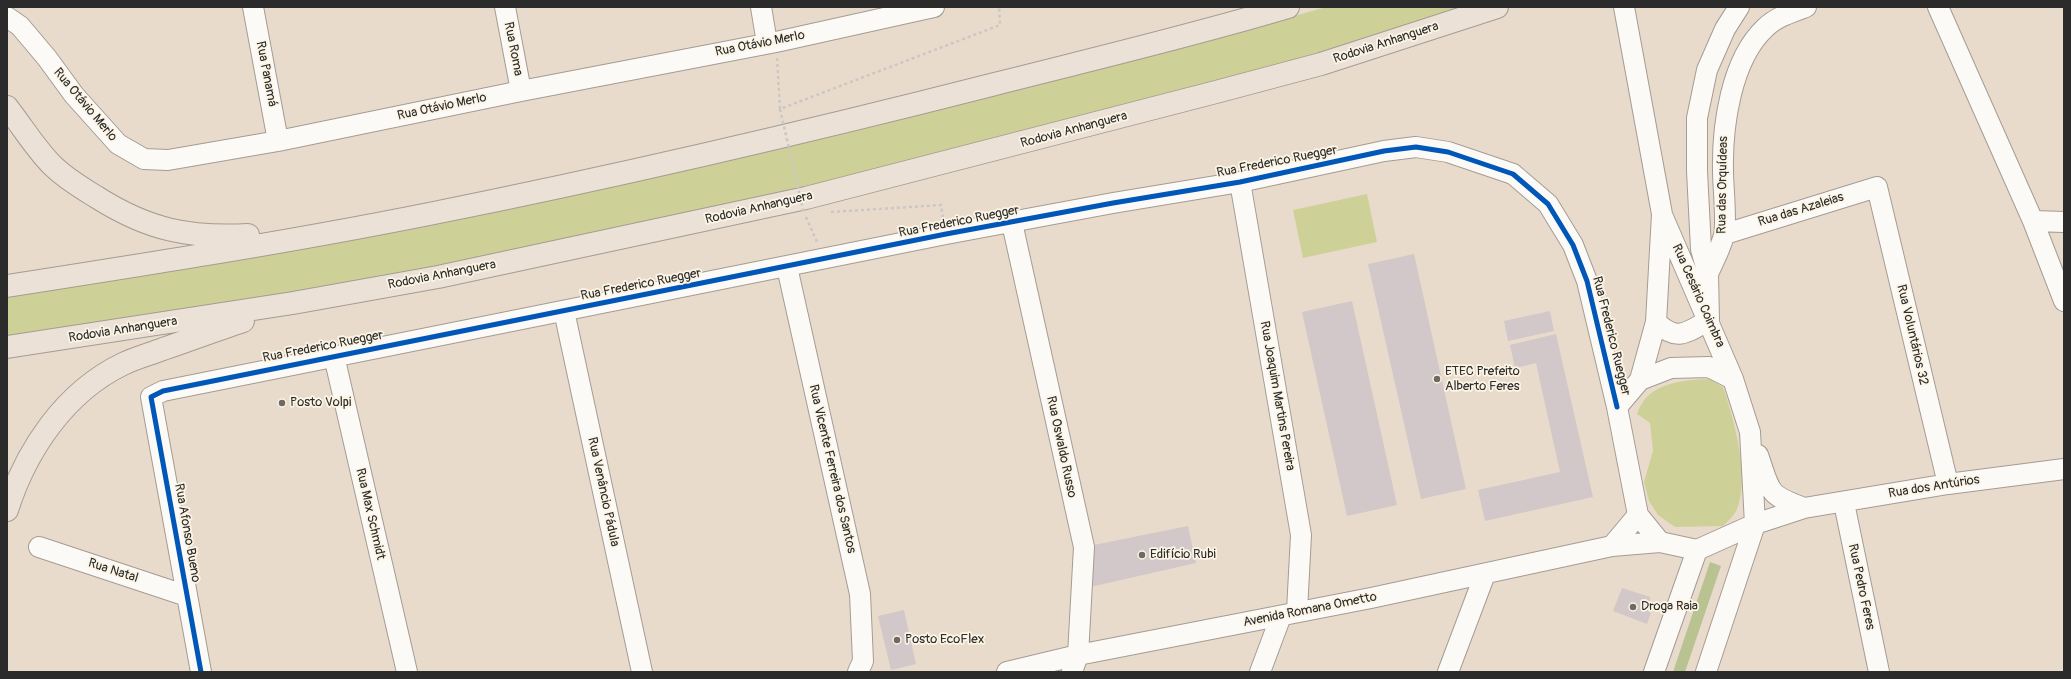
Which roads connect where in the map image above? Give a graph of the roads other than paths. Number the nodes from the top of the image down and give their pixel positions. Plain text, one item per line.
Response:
1 (253, 7) edge
2 (505, 7) edge
3 (761, 7) edge
4 (934, 7) edge
5 (1288, 7) edge
6 (1497, 7) edge
7 (1624, 7) edge
8 (1739, 7) edge
9 (1806, 7) edge
10 (1938, 7) edge
11 (7, 17) edge
12 (772, 42) junction
13 (521, 91) junction
14 (7, 107) edge
15 (278, 141) junction
16 (1240, 182) junction
17 (1876, 187) joint
18 (428, 214) junction
19 (1662, 214) junction
20 (2033, 221) junction
21 (2064, 222) edge
22 (1012, 223) junction
23 (1724, 234) junction
24 (787, 267) junction
25 (1708, 274) junction
26 (7, 286) edge
27 (2064, 301) edge
28 (293, 303) junction
29 (564, 311) junction
30 (1709, 320) junction
31 (1656, 322) junction
32 (7, 347) edge
33 (334, 356) junction
34 (1733, 379) junction
35 (1640, 380) junction
36 (151, 397) joint
37 (1617, 407) junction
38 (1750, 432) junction
39 (2064, 469) edge
40 (1948, 484) junction
41 (1844, 502) junction
42 (1804, 508) junction
43 (7, 510) edge
44 (1638, 515) junction
45 (1755, 524) junction
46 (1660, 542) junction
47 (1612, 546) junction
48 (39, 547) dead end
49 (1697, 550) junction
50 (1485, 574) junction
51 (187, 596) junction
52 (1289, 614) junction
53 (1075, 664) edge
54 (202, 672) edge
55 (407, 672) edge
56 (642, 672) edge
57 (858, 672) edge
58 (1007, 672) edge
59 (1260, 672) edge
60 (1448, 672) edge
61 (1654, 672) edge
62 (1706, 672) edge
63 (1879, 672) edge

1 - 15 street, Rua Panamá
2 - 13 street, Rua Roma
3 - 12 street
4 - 12 street, Rua Otávio Merlo
5 - 18 highway
6 - 28 highway, Rodovia Anhanguera
7 - 19 street
8 - 25 street, Rua das Orquídeas
9 - 23 street, Rua das Orquídeas
10 - 20 street
11 - 15 street, Rua Otávio Merlo
12 - 13 street, Rua Otávio Merlo
13 - 15 street, Rua Otávio Merlo
14 - 18 highway
16 - 22 street, Rua Frederico Ruegger
16 - 37 street, Rua Frederico Ruegger
16 - 52 street, Rua Joaquim Martins Pereira
17 - 23 street, Rua das Azaleias
17 - 40 street, Rua Voluntários 32
18 - 26 highway
19 - 30 street, Rua Cesário Coimbra
19 - 31 street
20 - 21 street
20 - 27 street
22 - 24 street, Rua Frederico Ruegger
22 - 53 street, Rua Oswaldo Russo
23 - 25 street, Rua das Orquídeas
24 - 29 street, Rua Frederico Ruegger
24 - 57 street, Rua Vicente Ferreira dos Santos
25 - 30 street, Rua das Orquídeas
28 - 32 highway, Rodovia Anhanguera
28 - 43 highway
29 - 33 street, Rua Frederico Ruegger
29 - 56 street, Rua Venâncio Pádula
30 - 31 street
30 - 34 street, Rua Cesário Coimbra
31 - 35 street
33 - 36 street, Rua Frederico Ruegger
33 - 55 street, Rua Max Schmidt
34 - 35 street
34 - 38 street, Rua Cesário Coimbra
35 - 37 street
36 - 51 street, Rua Afonso Bueno
37 - 44 street, Rua Frederico Ruegger
38 - 42 street, Rua dos Antúrios
38 - 45 street
39 - 40 street, Rua dos Antúrios
40 - 41 street, Rua dos Antúrios
41 - 42 street, Rua dos Antúrios
41 - 63 street, Rua Pedro Feres
42 - 45 street, Rua dos Antúrios
44 - 46 street
44 - 47 street
45 - 49 street, Rua dos Antúrios
45 - 62 street
46 - 47 street, Avenida Romana Ometto
46 - 49 street, Avenida Romana Ometto
47 - 50 street, Avenida Romana Ometto
48 - 51 street, Rua Natal
49 - 61 street
50 - 52 street, Avenida Romana Ometto
50 - 60 street
51 - 54 street, Rua Afonso Bueno
52 - 53 street, Avenida Romana Ometto
52 - 59 street, Rua Joaquim Martins Pereira
53 - 58 street, Avenida Romana Ometto

